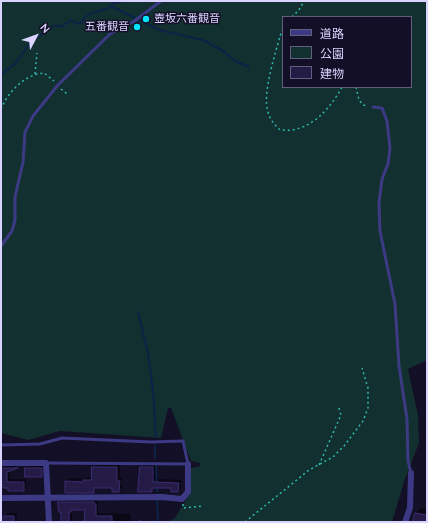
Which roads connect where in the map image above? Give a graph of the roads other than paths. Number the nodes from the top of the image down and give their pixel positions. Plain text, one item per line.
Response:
1 (161, 1) edge
2 (373, 107) road end
3 (1, 246) edge
4 (1, 445) edge
5 (1, 463) edge
6 (46, 463) junction
7 (188, 464) junction
8 (411, 472) joint
9 (1, 498) edge
10 (49, 498) junction
11 (49, 522) edge
12 (405, 522) edge

1 - 3 lane
2 - 8 lane
4 - 7 lane
5 - 6 street
6 - 7 lane
6 - 10 street
7 - 10 street
8 - 12 street
9 - 10 street
10 - 11 street

